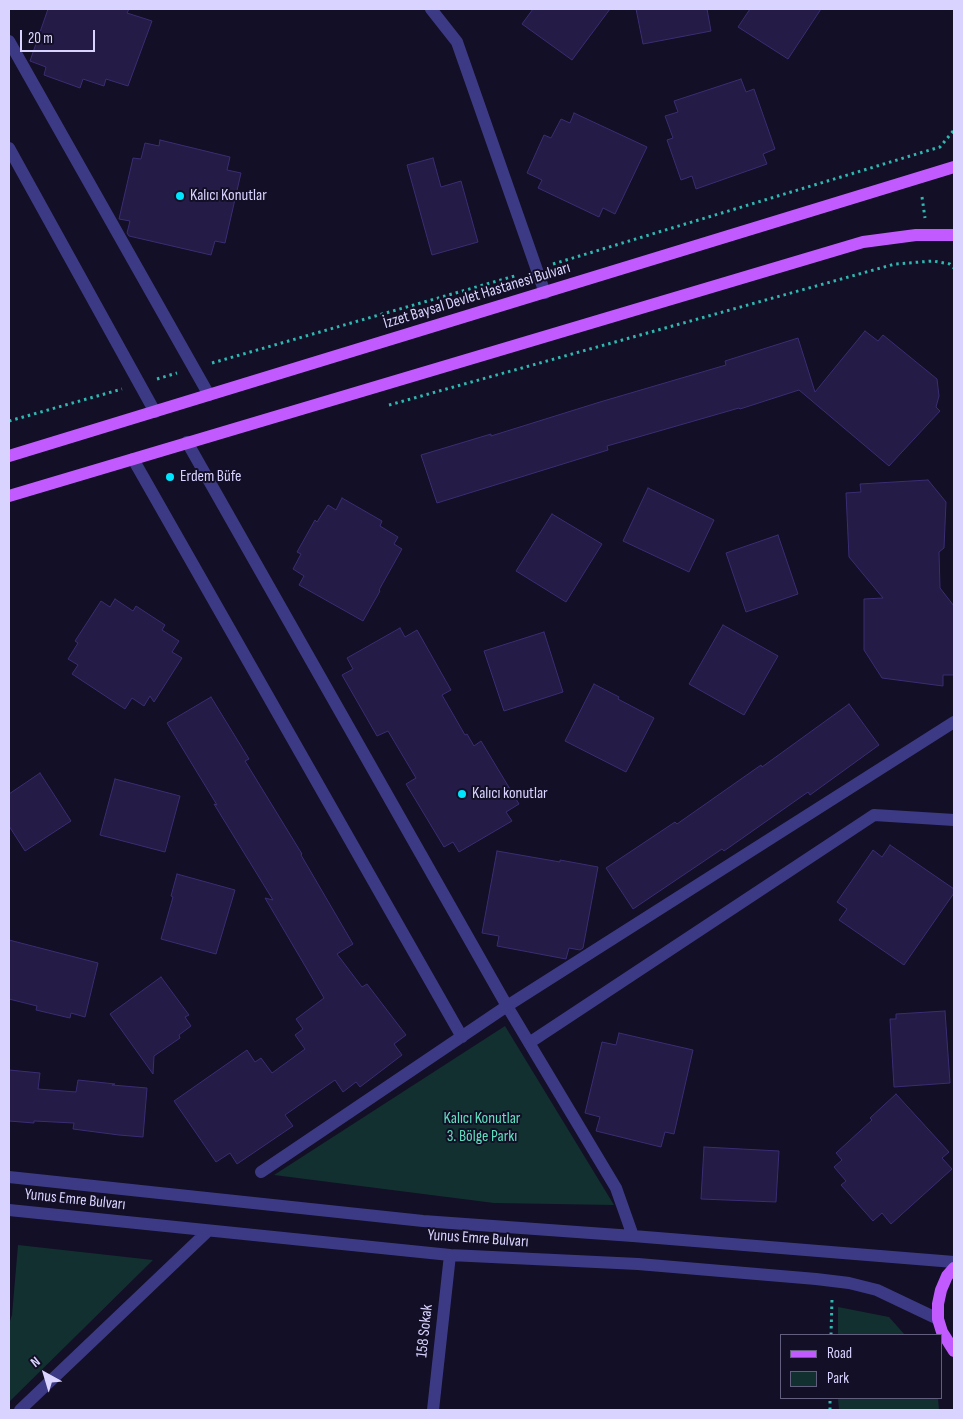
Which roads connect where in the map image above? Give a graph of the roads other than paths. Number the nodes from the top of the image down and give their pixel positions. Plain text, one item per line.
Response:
1 (431, 9) edge
2 (9, 41) edge
3 (9, 148) edge
4 (954, 167) edge
5 (954, 234) edge
6 (545, 293) junction
7 (209, 394) junction
8 (155, 412) junction
9 (187, 442) junction
10 (9, 456) edge
11 (133, 459) junction
12 (9, 496) edge
13 (954, 722) edge
14 (954, 820) edge
15 (507, 1006) junction
16 (462, 1037) junction
17 (529, 1043) junction
18 (261, 1172) dead end
19 (9, 1177) edge
20 (9, 1210) edge
21 (208, 1231) junction
22 (634, 1236) junction
23 (450, 1255) junction
24 (954, 1262) edge
25 (954, 1268) edge
26 (938, 1319) junction
27 (954, 1351) edge
28 (20, 1410) edge
29 (433, 1410) edge

1 - 6 street
2 - 7 street
3 - 8 street
4 - 6 main road, İzzet Baysal Devlet Hastanesi Bulvarı
5 - 9 main road
6 - 7 main road, İzzet Baysal Devlet Hastanesi Bulvarı
7 - 8 main road, İzzet Baysal Devlet Hastanesi Bulvarı
8 - 10 main road, İzzet Baysal Devlet Hastanesi Bulvarı
9 - 11 main road
9 - 15 street
11 - 12 main road
11 - 16 street
13 - 15 street
14 - 17 street
15 - 16 street
15 - 17 street
16 - 18 street
17 - 22 street
19 - 22 street
20 - 21 street, Yunus Emre Bulvarı
21 - 23 street, Yunus Emre Bulvarı
21 - 28 street
22 - 24 street
23 - 26 street, Yunus Emre Bulvarı
23 - 29 street, 158 Sokak
25 - 26 main road
26 - 27 main road

